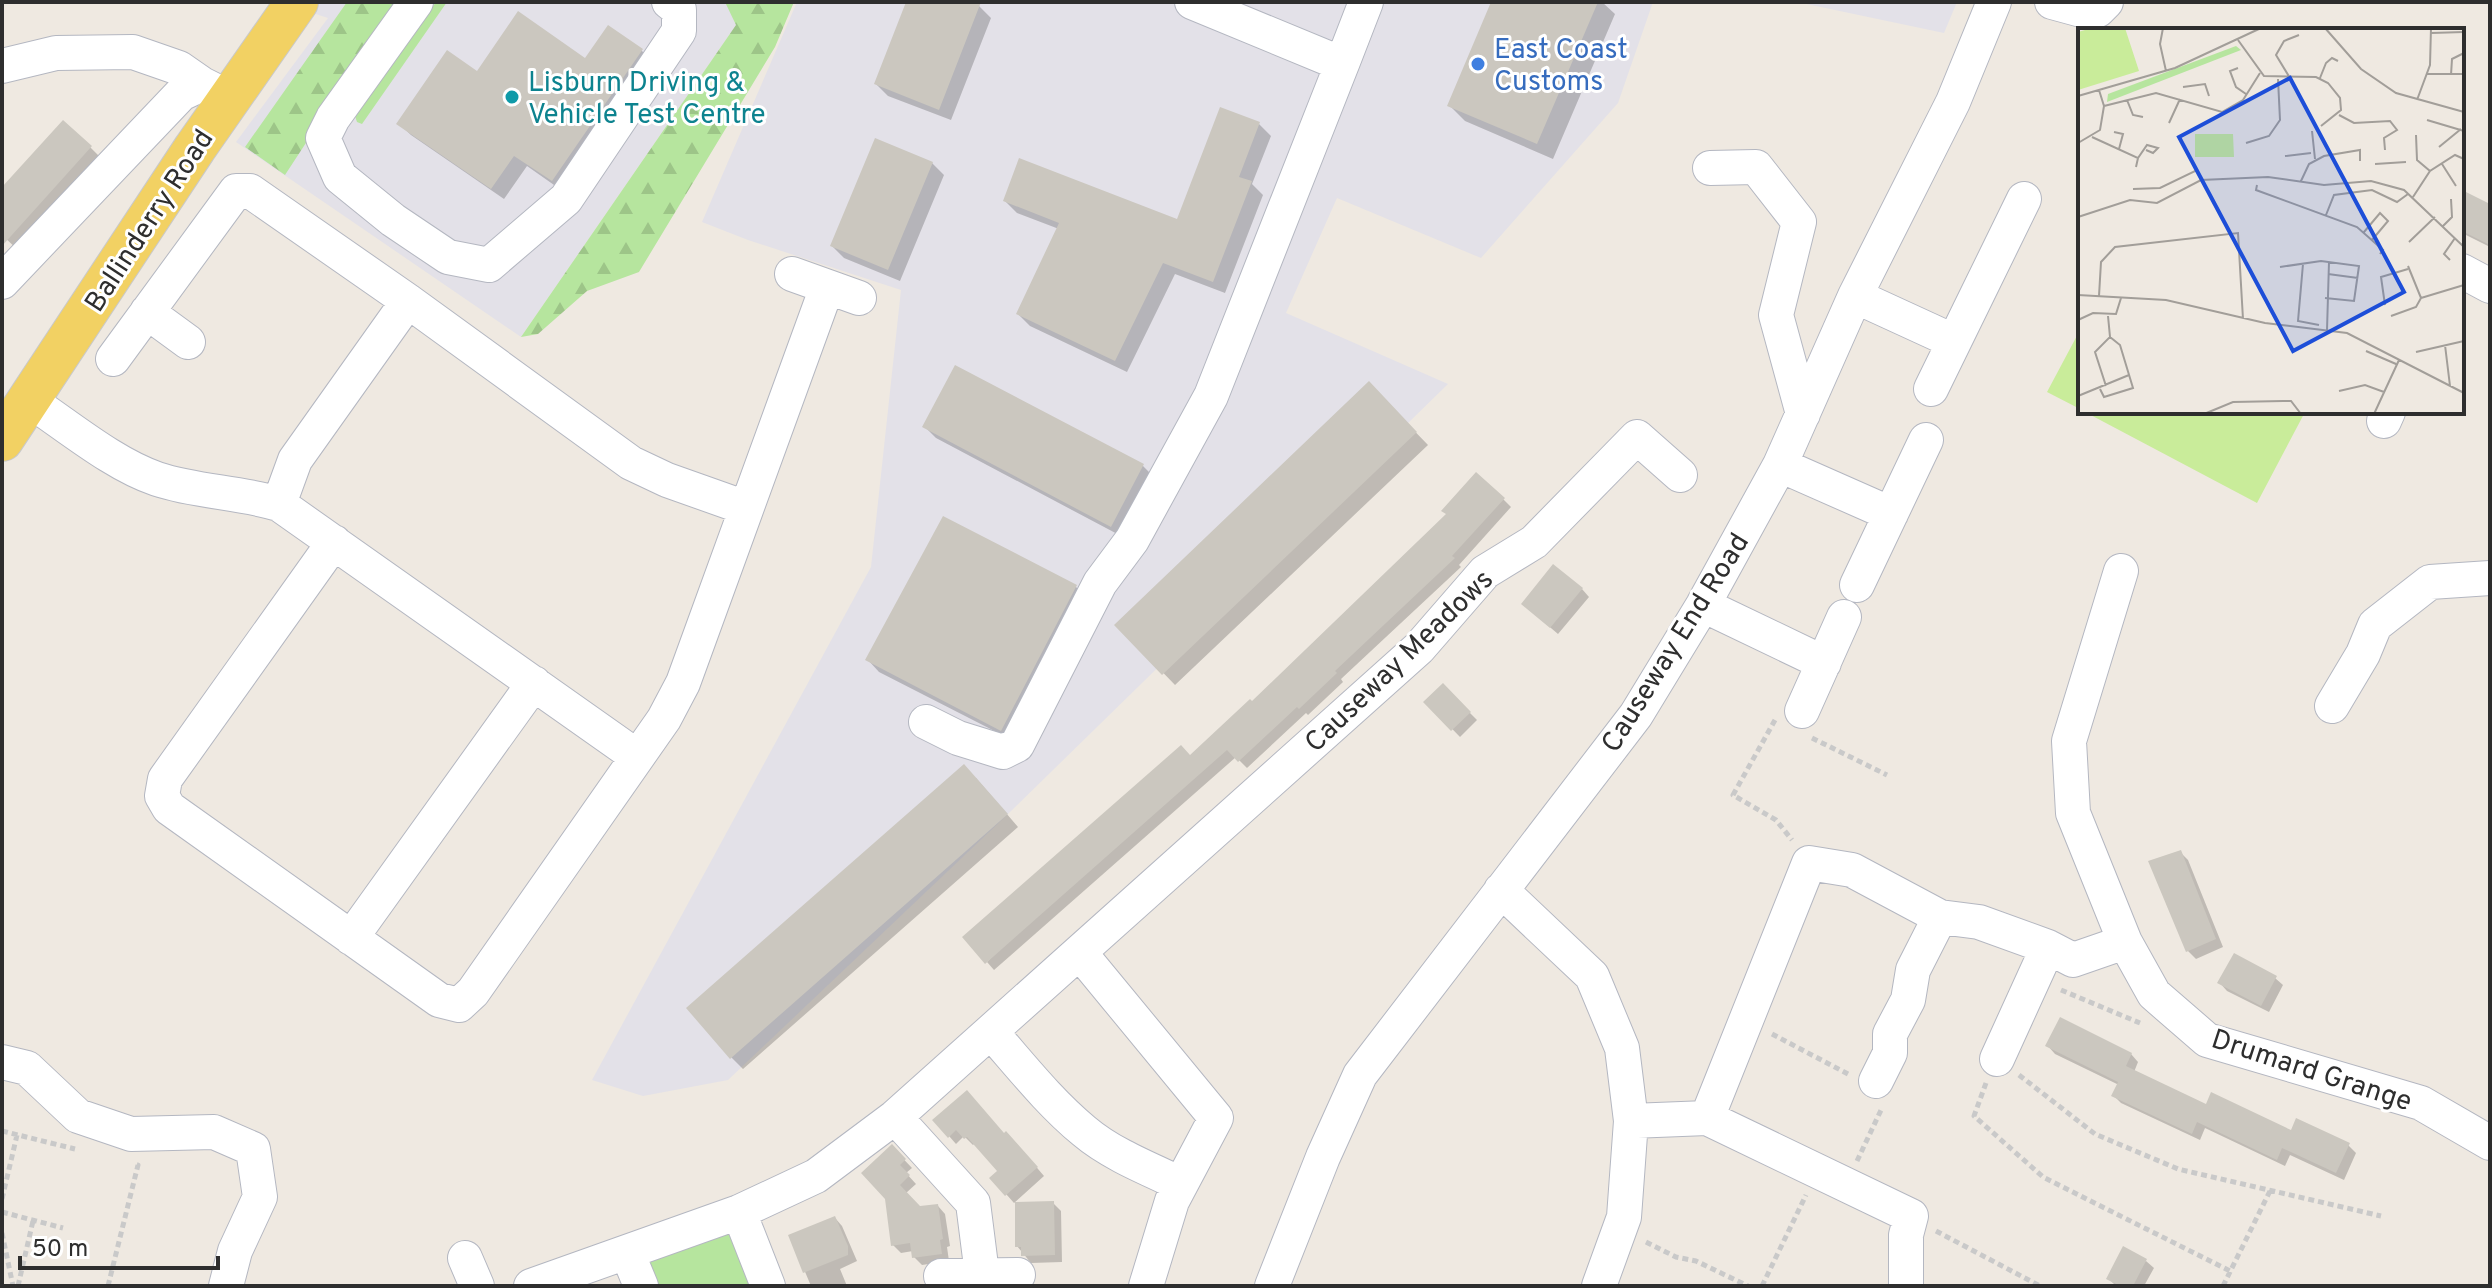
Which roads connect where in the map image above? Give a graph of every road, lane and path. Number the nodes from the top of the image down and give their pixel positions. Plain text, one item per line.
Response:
1 (297, 2) edge
2 (416, 2) edge
3 (669, 2) edge
4 (1192, 2) edge
5 (1366, 2) edge
6 (1994, 2) edge
7 (2052, 2) edge
8 (2106, 2) edge
9 (1342, 64) junction
10 (2, 66) edge
11 (216, 91) junction
12 (1710, 168) dead end
13 (2024, 199) dead end
14 (2464, 272) edge
15 (792, 274) dead end
16 (2, 282) edge
17 (2490, 286) edge
18 (827, 287) junction
19 (1855, 296) junction
20 (859, 298) dead end
21 (408, 301) junction
22 (147, 312) junction
23 (1953, 341) junction
24 (188, 342) dead end
25 (113, 359) dead end
26 (1931, 389) dead end
27 (30, 401) junction
28 (1803, 414) junction
29 (2, 440) edge
30 (1926, 440) dead end
31 (1780, 465) junction
32 (1680, 475) dead end
33 (279, 504) junction
34 (746, 508) junction
35 (1891, 514) junction
36 (334, 542) junction
37 (2121, 571) dead end
38 (2490, 578) edge
39 (1857, 585) dead end
40 (1703, 605) junction
41 (1844, 617) dead end
42 (1824, 663) junction
43 (534, 683) junction
44 (2332, 706) dead end
45 (926, 722) dead end
46 (1797, 723) junction
47 (636, 756) junction
48 (1887, 775) dead end
49 (1809, 863) junction
50 (1501, 890) junction
51 (1940, 917) junction
52 (351, 938) junction
53 (2125, 942) junction
54 (2048, 947) junction
55 (1080, 953) junction
56 (2035, 979) junction
57 (1746, 1021) junction
58 (2153, 1026) dead end
59 (991, 1032) junction
60 (1997, 1059) junction
61 (2, 1062) edge
62 (1876, 1081) junction
63 (895, 1117) junction
64 (1707, 1118) junction
65 (1631, 1121) junction
66 (2, 1131) edge
67 (17, 1135) junction
68 (2490, 1143) edge
69 (77, 1150) dead end
70 (123, 1161) dead end
71 (1857, 1161) dead end
72 (1817, 1171) junction
73 (1181, 1184) junction
74 (2270, 1191) junction
75 (2, 1199) edge
76 (2, 1212) edge
77 (739, 1212) junction
78 (2381, 1216) dead end
79 (33, 1221) junction
80 (1909, 1226) junction
81 (63, 1228) dead end
82 (1620, 1230) junction
83 (2, 1233) edge
84 (627, 1252) junction
85 (2230, 1271) junction
86 (982, 1274) junction
87 (1018, 1275) dead end
88 (941, 1276) dead end
89 (1745, 1285) edge
90 (16, 1286) edge
91 (108, 1286) edge
92 (226, 1286) edge
93 (531, 1286) edge
94 (641, 1286) edge
95 (768, 1286) edge
96 (1146, 1286) edge
97 (1272, 1286) edge
98 (1599, 1286) edge
99 (1762, 1286) edge
100 (1906, 1286) edge
101 (2040, 1286) edge
102 (2223, 1286) edge

1 - 11 main road, Ballinderry Road
2 - 3 street
4 - 9 street
5 - 9 street
6 - 19 street, Causeway End Road
7 - 8 street
9 - 45 street
10 - 11 street
11 - 16 street
11 - 27 main road, Ballinderry Road
12 - 28 street
13 - 23 street
14 - 17 street
15 - 18 street
18 - 20 street
18 - 34 street
19 - 23 street
19 - 28 street, Causeway End Road
21 - 22 street
21 - 33 street
21 - 34 street
22 - 24 street
22 - 25 street
23 - 26 street
27 - 29 main road, Ballinderry Road
27 - 33 street
28 - 31 street, Causeway End Road
30 - 35 street
31 - 35 street
31 - 40 street, Causeway End Road
32 - 55 street, Causeway Meadows
33 - 36 street
34 - 47 street
35 - 39 street
36 - 43 street
36 - 52 street
37 - 53 street, Drumard Grange
38 - 44 street
40 - 42 street
40 - 50 street, Causeway End Road
41 - 42 street
42 - 46 street
43 - 47 street
43 - 52 street
46 - 48 path
46 - 49 path
47 - 52 street
49 - 51 street
49 - 57 street
50 - 65 street
50 - 97 street, Causeway End Road
51 - 54 street
51 - 62 street
53 - 54 street
53 - 68 street, Drumard Grange
54 - 56 street
55 - 59 street, Causeway Meadows
55 - 73 street
56 - 58 path
56 - 60 street
57 - 62 path
57 - 64 street
59 - 63 street, Causeway Meadows
59 - 73 street
60 - 74 path
60 - 85 path
61 - 92 street
62 - 71 path
63 - 77 street, Causeway Meadows
63 - 86 street
64 - 65 street
64 - 72 street
65 - 82 street
66 - 67 path
67 - 69 path
67 - 75 path
70 - 91 path
72 - 80 street
72 - 99 path
73 - 96 street
74 - 78 path
74 - 85 path
76 - 79 path
77 - 84 street, Causeway Meadows
77 - 95 street
79 - 81 path
79 - 90 path
80 - 100 street
80 - 101 path
82 - 89 path
82 - 98 street
83 - 90 path
84 - 93 street, Causeway Meadows
84 - 94 street
85 - 102 path
86 - 87 street
86 - 88 street

